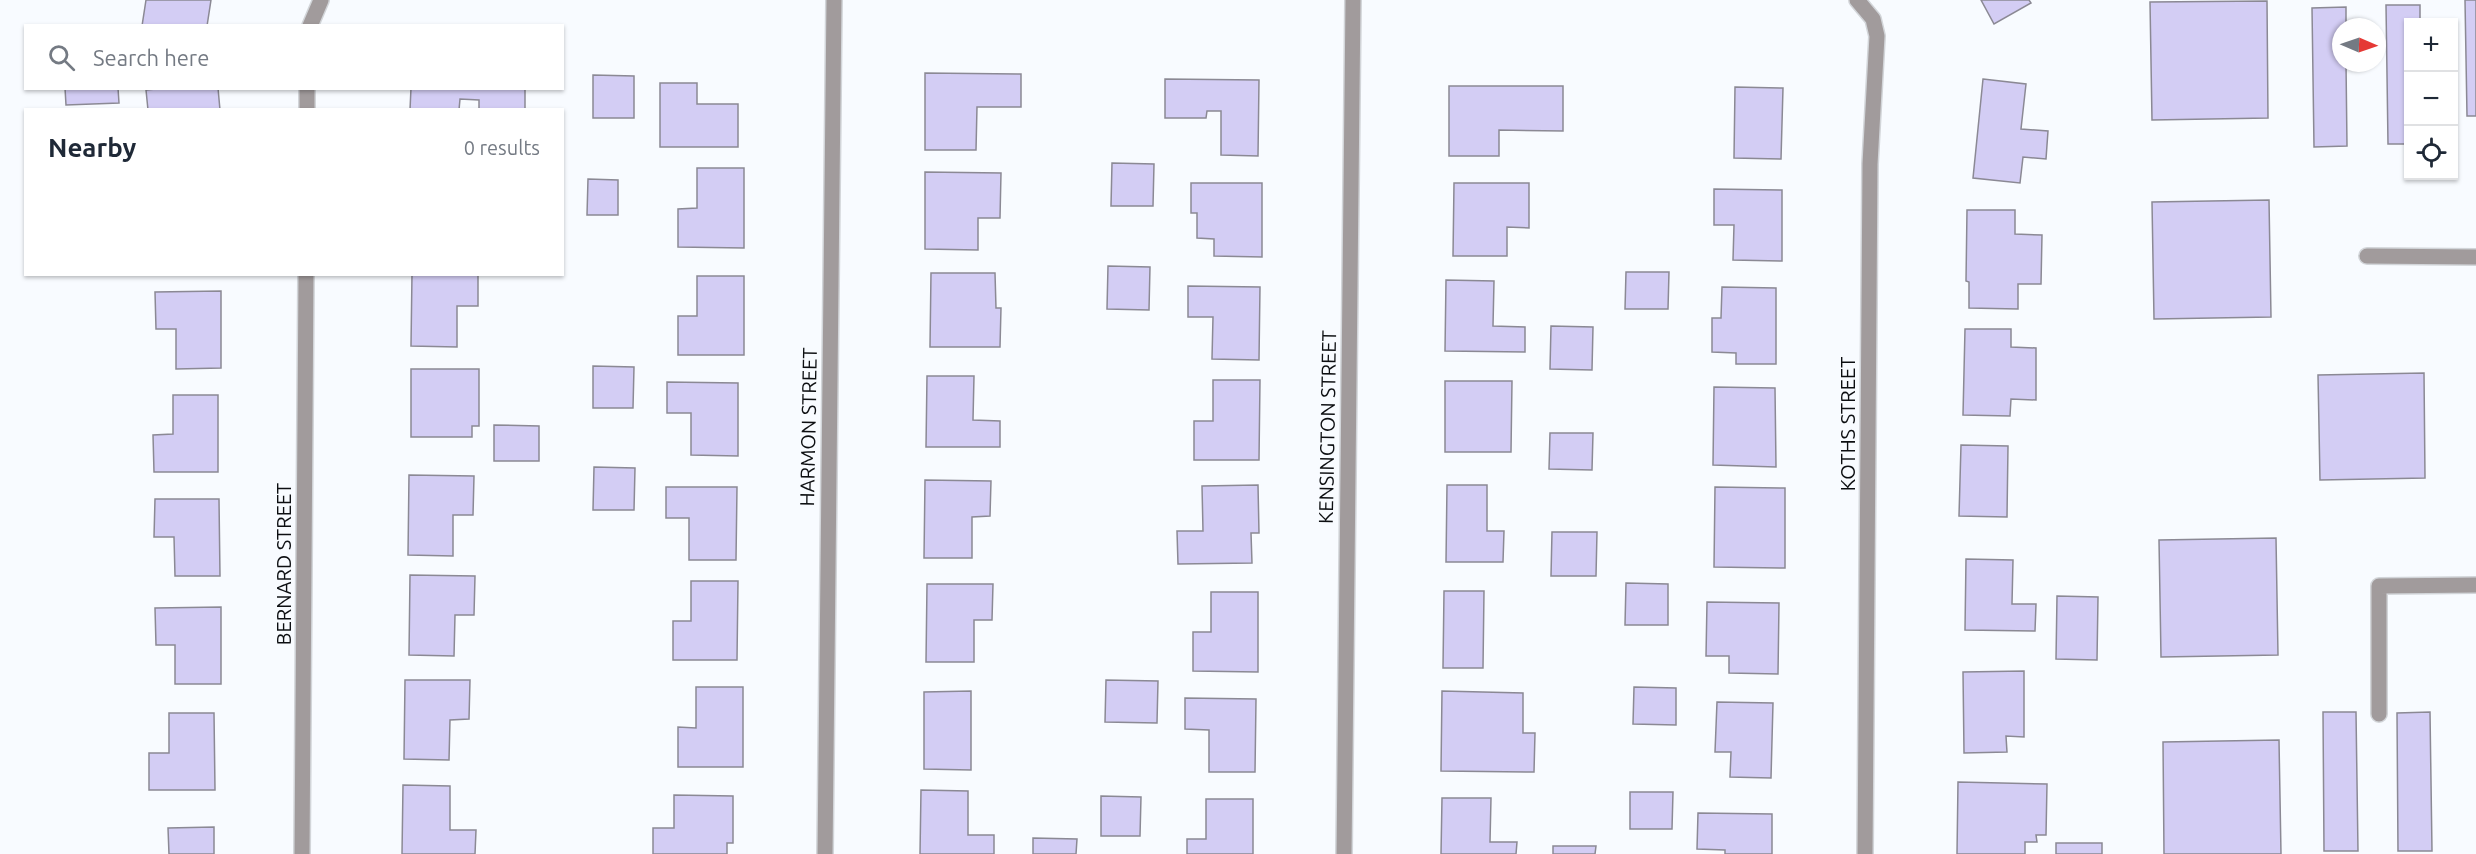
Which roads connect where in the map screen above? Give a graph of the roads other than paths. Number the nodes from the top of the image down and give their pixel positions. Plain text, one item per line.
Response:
1 (321, 0) edge
2 (834, 0) edge
3 (1353, 0) edge
4 (1857, 0) edge
5 (311, 24) edge
6 (307, 90) edge
7 (307, 108) edge
8 (2367, 256) dead end
9 (2476, 257) edge
10 (306, 276) edge
11 (2476, 585) edge
12 (2379, 714) dead end
13 (302, 854) edge
14 (825, 854) edge
15 (1344, 854) edge
16 (1865, 854) edge

1 - 5 street
2 - 14 street, HARMON STREET
3 - 15 street, KENSINGTON STREET
4 - 16 street, KOTHS STREET
6 - 7 street
8 - 9 street
10 - 13 street, BERNARD STREET
11 - 12 street

